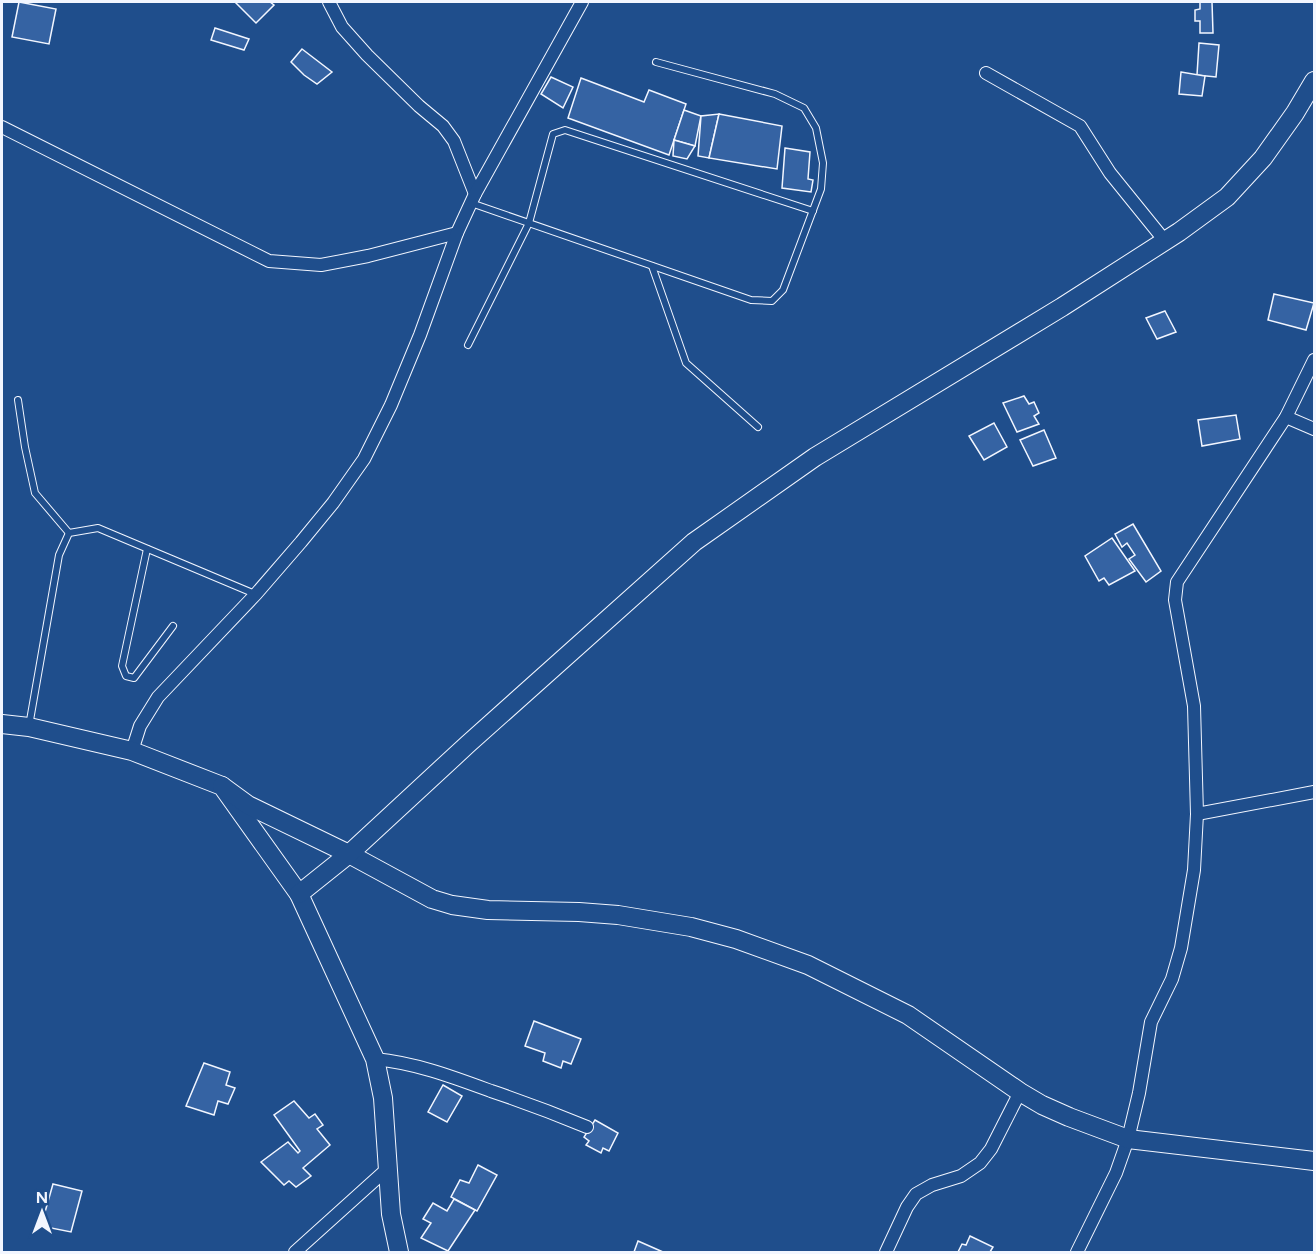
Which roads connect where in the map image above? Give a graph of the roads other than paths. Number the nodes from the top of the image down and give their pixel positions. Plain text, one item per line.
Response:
1 (328, 2) edge
2 (582, 2) edge
3 (656, 62) dead end
4 (986, 73) dead end
5 (1314, 81) edge
6 (2, 127) edge
7 (473, 198) junction
8 (813, 211) junction
9 (529, 223) junction
10 (457, 233) junction
11 (1165, 241) junction
12 (652, 266) junction
13 (468, 345) dead end
14 (1314, 360) edge
15 (18, 400) dead end
16 (1286, 417) junction
17 (758, 427) dead end
18 (1314, 429) edge
19 (69, 533) junction
20 (147, 549) junction
21 (256, 594) junction
22 (173, 626) dead end
23 (2, 724) edge
24 (29, 727) junction
25 (132, 751) junction
26 (222, 786) junction
27 (1314, 792) edge
28 (1197, 814) junction
29 (349, 854) junction
30 (299, 894) junction
31 (375, 1059) junction
32 (1020, 1092) junction
33 (587, 1127) dead end
34 (1128, 1139) junction
35 (1314, 1161) edge
36 (386, 1170) junction
37 (295, 1252) edge
38 (399, 1252) edge
39 (886, 1252) edge
40 (1077, 1252) edge

1 - 7 street
2 - 7 street
3 - 8 lane
4 - 11 street
5 - 11 street
6 - 10 street
7 - 9 lane
7 - 10 street
8 - 9 lane
8 - 12 lane
9 - 12 lane
9 - 13 lane
10 - 21 street
11 - 29 street
12 - 17 lane
14 - 16 street
15 - 19 lane
16 - 18 street
16 - 28 street
19 - 20 lane
19 - 24 lane
20 - 21 lane
20 - 22 lane
21 - 25 street
23 - 24 street
24 - 25 street
25 - 26 street
26 - 29 street
26 - 30 street
27 - 28 street
28 - 34 street
29 - 30 street
29 - 32 street
30 - 31 street
31 - 33 street
31 - 36 street
32 - 34 street
32 - 39 street
34 - 35 street
34 - 40 street
36 - 37 street
36 - 38 street

